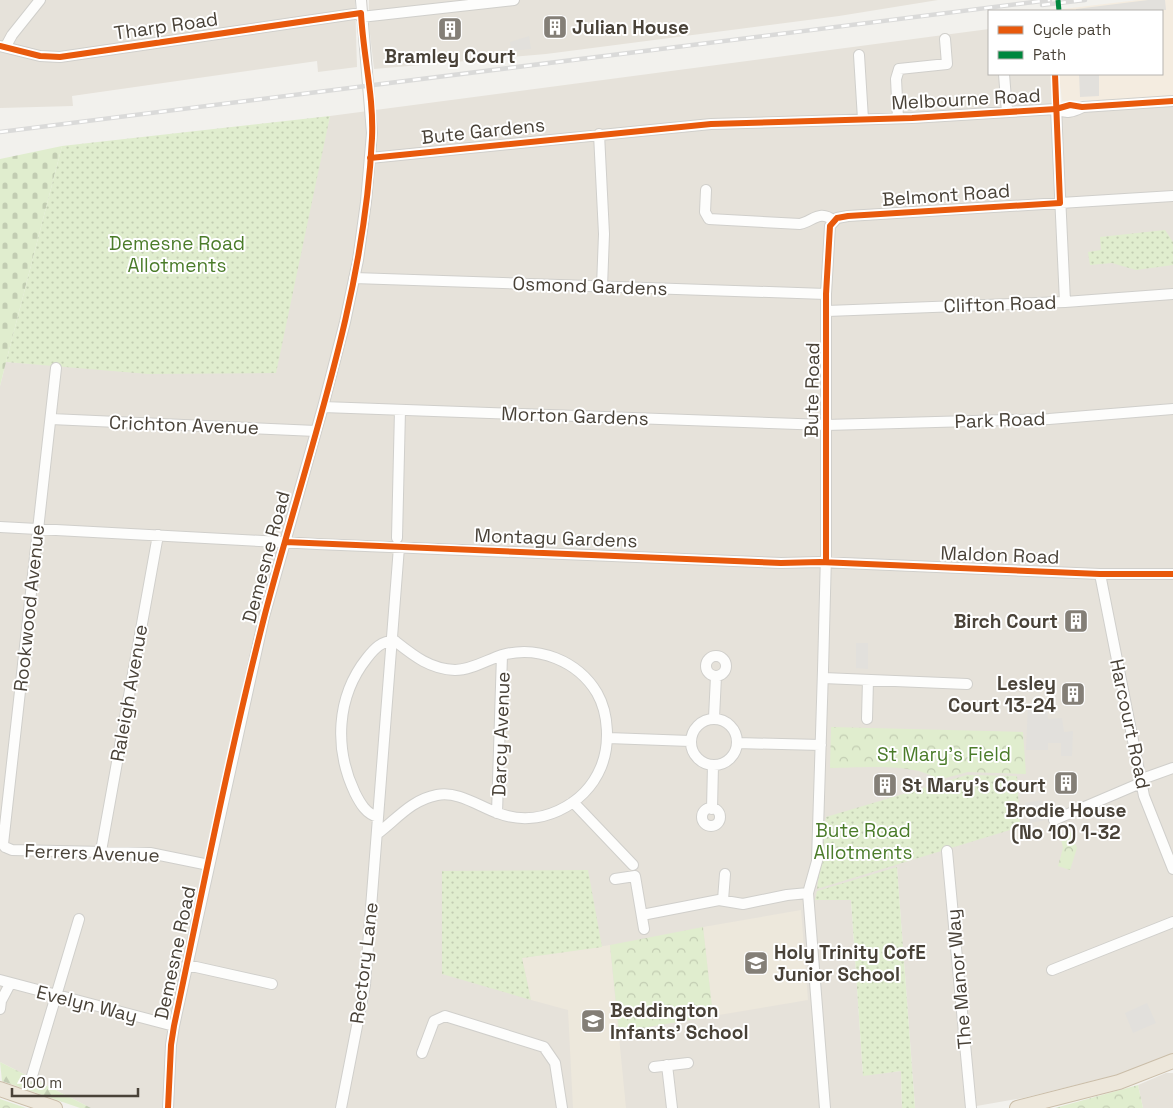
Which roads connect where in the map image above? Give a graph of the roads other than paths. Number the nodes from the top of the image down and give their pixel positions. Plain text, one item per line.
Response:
1 (40, 0) edge
2 (361, 0) edge
3 (514, 0) edge
4 (361, 15) junction
5 (945, 39) dead end
6 (3, 46) edge
7 (859, 55) dead end
8 (1004, 75) edge
9 (1173, 101) edge
10 (1056, 109) junction
11 (1007, 112) junction
12 (898, 118) junction
13 (863, 119) junction
14 (819, 121) joint
15 (598, 134) junction
16 (370, 158) junction
17 (706, 190) dead end
18 (1173, 196) edge
19 (1060, 203) junction
20 (834, 221) junction
21 (354, 278) junction
22 (602, 287) junction
23 (826, 294) junction
24 (1173, 294) edge
25 (1065, 302) junction
26 (827, 311) junction
27 (56, 368) dead end
28 (323, 407) junction
29 (1173, 409) edge
30 (400, 410) junction
31 (51, 419) junction
32 (826, 425) junction
33 (316, 432) junction
34 (0, 527) edge
35 (38, 528) junction
36 (158, 534) junction
37 (285, 542) junction
38 (398, 542) junction
39 (826, 562) junction
40 (1100, 574) junction
41 (1173, 574) edge
42 (392, 640) junction
43 (502, 656) junction
44 (716, 676) dead end
45 (823, 678) junction
46 (868, 680) junction
47 (968, 684) dead end
48 (714, 718) junction
49 (867, 719) dead end
50 (608, 738) junction
51 (690, 741) junction
52 (737, 743) junction
53 (821, 745) junction
54 (713, 765) junction
55 (1173, 768) edge
56 (1142, 780) junction
57 (574, 802) junction
58 (712, 809) dead end
59 (497, 813) junction
60 (378, 817) junction
61 (1054, 820) dead end
62 (377, 834) junction
63 (2, 850) edge
64 (101, 851) junction
65 (947, 851) dead end
66 (209, 865) junction
67 (634, 865) dead end
68 (1173, 869) edge
69 (725, 874) dead end
70 (615, 879) dead end
71 (808, 893) junction
72 (723, 900) junction
73 (642, 915) junction
74 (79, 920) dead end
75 (1173, 922) edge
76 (644, 929) dead end
77 (187, 965) junction
78 (1052, 970) dead end
79 (5, 982) edge
80 (272, 984) dead end
81 (57, 997) junction
82 (0, 1004) edge
83 (174, 1026) junction
84 (422, 1053) dead end
85 (1173, 1061) edge
86 (688, 1063) dead end
87 (668, 1065) junction
88 (654, 1067) dead end
89 (32, 1076) dead end
90 (0, 1089) edge
91 (55, 1108) edge
92 (168, 1108) edge
93 (340, 1108) edge
94 (562, 1108) edge
95 (672, 1108) edge
96 (825, 1108) edge
97 (971, 1108) edge
98 (1016, 1108) edge

1 - 6 street
2 - 4 street, Demesne Road
3 - 4 street, Tharp Road
4 - 6 street, Tharp Road
4 - 16 street, Demesne Road
5 - 12 street
7 - 13 street
8 - 11 street
9 - 10 street, Melbourne Road
10 - 11 street, Melbourne Road
10 - 19 street
11 - 12 street, Melbourne Road
12 - 13 street, Melbourne Road
13 - 14 street, Melbourne Road
14 - 15 street, Bute Gardens
15 - 16 street, Bute Gardens
15 - 22 street
16 - 21 street, Demesne Road
17 - 20 street
18 - 19 street, Belmont Road
19 - 20 street, Belmont Road
19 - 25 street
20 - 23 street, Bute Road
21 - 22 street, Osmond Gardens
21 - 28 street, Demesne Road
22 - 23 street, Osmond Gardens
23 - 26 street, Bute Road
24 - 25 street, Clifton Road
25 - 26 street, Clifton Road
26 - 32 street, Bute Road
27 - 31 street, Rookwood Avenue
28 - 30 street, Morton Gardens
28 - 33 street, Demesne Road
29 - 32 street, Park Road
30 - 32 street, Morton Gardens
30 - 38 street, Rectory Lane
31 - 33 street, Crichton Avenue
31 - 35 street, Rookwood Avenue
32 - 39 street, Bute Road
33 - 37 street, Demesne Road
34 - 35 street, Montagu Gardens
35 - 36 street, Montagu Gardens
35 - 63 street, Rookwood Avenue
36 - 37 street, Montagu Gardens
36 - 64 street, Raleigh Avenue
37 - 38 street, Montagu Gardens
37 - 66 street, Demesne Road
38 - 39 street, Montagu Gardens
38 - 42 street, Rectory Lane
39 - 40 street, Maldon Road
39 - 45 street, Bute Road
40 - 41 street, Maldon Road
40 - 56 street, Harcourt Road
42 - 43 street
42 - 60 street, Rectory Lane
42 - 60 street
43 - 50 street
43 - 59 street, Darcy Avenue
44 - 48 street
45 - 46 street
45 - 53 street, Bute Road
46 - 47 street
46 - 49 street
48 - 51 street
48 - 52 street
50 - 51 street
50 - 57 street
51 - 54 street
52 - 53 street
52 - 54 street
53 - 71 street, Bute Road
54 - 58 street
55 - 56 street
56 - 61 street
56 - 68 street, Harcourt Road
57 - 59 street
57 - 67 street
59 - 62 street
60 - 62 street, Rectory Lane
62 - 93 street, Rectory Lane
63 - 64 street, Ferrers Avenue
64 - 66 street, Ferrers Avenue
65 - 97 street, The Manor Way
66 - 77 street, Demesne Road
69 - 72 street
70 - 73 street
71 - 72 street
71 - 96 street, Bute Road
72 - 73 street
73 - 76 street
74 - 81 street
75 - 78 street
77 - 80 street
77 - 83 street, Demesne Road
79 - 81 street, Evelyn Way
79 - 82 street
81 - 83 street, Evelyn Way
81 - 89 street
83 - 92 street, Demesne Road
84 - 94 street
85 - 98 highway
86 - 87 street
87 - 88 street
87 - 95 street
90 - 91 highway

